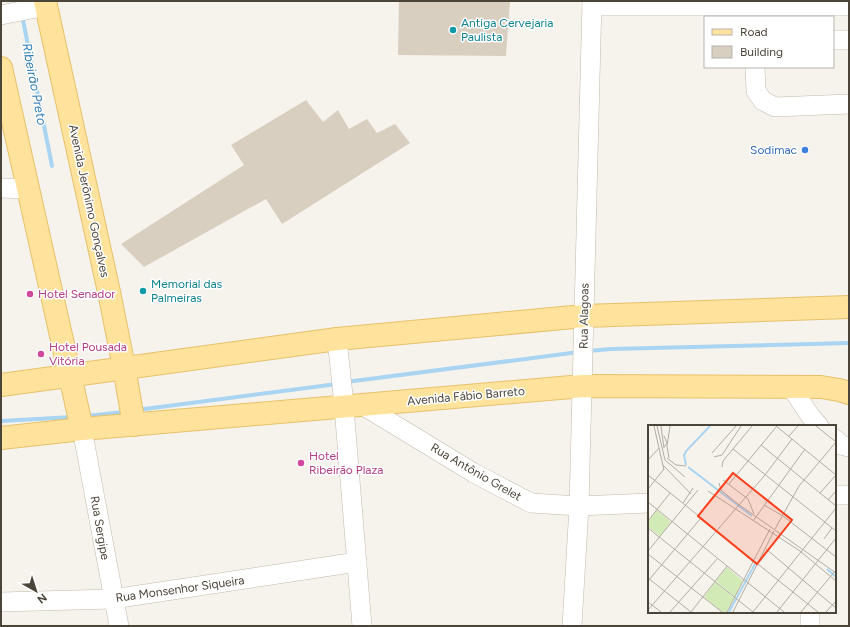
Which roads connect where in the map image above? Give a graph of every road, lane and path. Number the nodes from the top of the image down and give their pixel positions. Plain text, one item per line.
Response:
1 (805, 3) edge
2 (592, 4) edge
3 (42, 5) edge
4 (849, 6) edge
5 (2, 14) edge
6 (834, 40) edge
7 (849, 40) edge
8 (1, 68) edge
9 (755, 68) edge
10 (849, 104) edge
11 (1, 188) edge
12 (27, 188) junction
13 (849, 307) edge
14 (584, 324) junction
15 (337, 343) junction
16 (125, 374) junction
17 (71, 380) junction
18 (583, 383) junction
19 (1, 385) edge
20 (791, 387) junction
21 (849, 394) edge
22 (350, 402) junction
23 (133, 419) junction
24 (81, 424) junction
25 (818, 425) edge
26 (1, 438) edge
27 (836, 440) edge
28 (849, 448) edge
29 (836, 495) edge
30 (849, 495) edge
31 (648, 503) edge
32 (579, 506) junction
33 (357, 562) junction
34 (113, 599) junction
35 (1, 602) edge
36 (810, 613) edge
37 (119, 626) edge
38 (362, 626) edge
39 (572, 626) edge
40 (810, 626) edge

1 - 2 street
1 - 4 street
2 - 14 street, Rua Alagoas
3 - 5 street
3 - 16 main road, Avenida Jerônimo Gonçalves
6 - 7 street
8 - 12 main road
9 - 10 street
11 - 12 street
12 - 17 main road
13 - 14 main road
14 - 15 main road
14 - 18 street, Rua Alagoas
15 - 16 main road
15 - 22 street
16 - 17 main road
16 - 23 main road, Avenida Jerônimo Gonçalves
17 - 19 main road
17 - 24 main road
18 - 20 main road, Avenida Fábio Barreto
18 - 22 main road, Avenida Fábio Barreto
18 - 32 street, Rua Alagoas
20 - 21 main road, Avenida Fábio Barreto
20 - 25 street
22 - 23 main road, Avenida Fábio Barreto
22 - 32 street, Rua Antônio Grelet
22 - 33 street
23 - 24 main road, Avenida Fábio Barreto
24 - 26 main road, Avenida Fábio Barreto
24 - 34 street, Rua Sergipe
27 - 28 street
29 - 30 street
31 - 32 street, Rua Antônio Grelet
32 - 39 street, Rua Alagoas
33 - 34 street, Rua Monsenhor Siqueira
33 - 38 street
34 - 35 street, Rua Monsenhor Siqueira
34 - 37 street, Rua Sergipe
36 - 40 street

